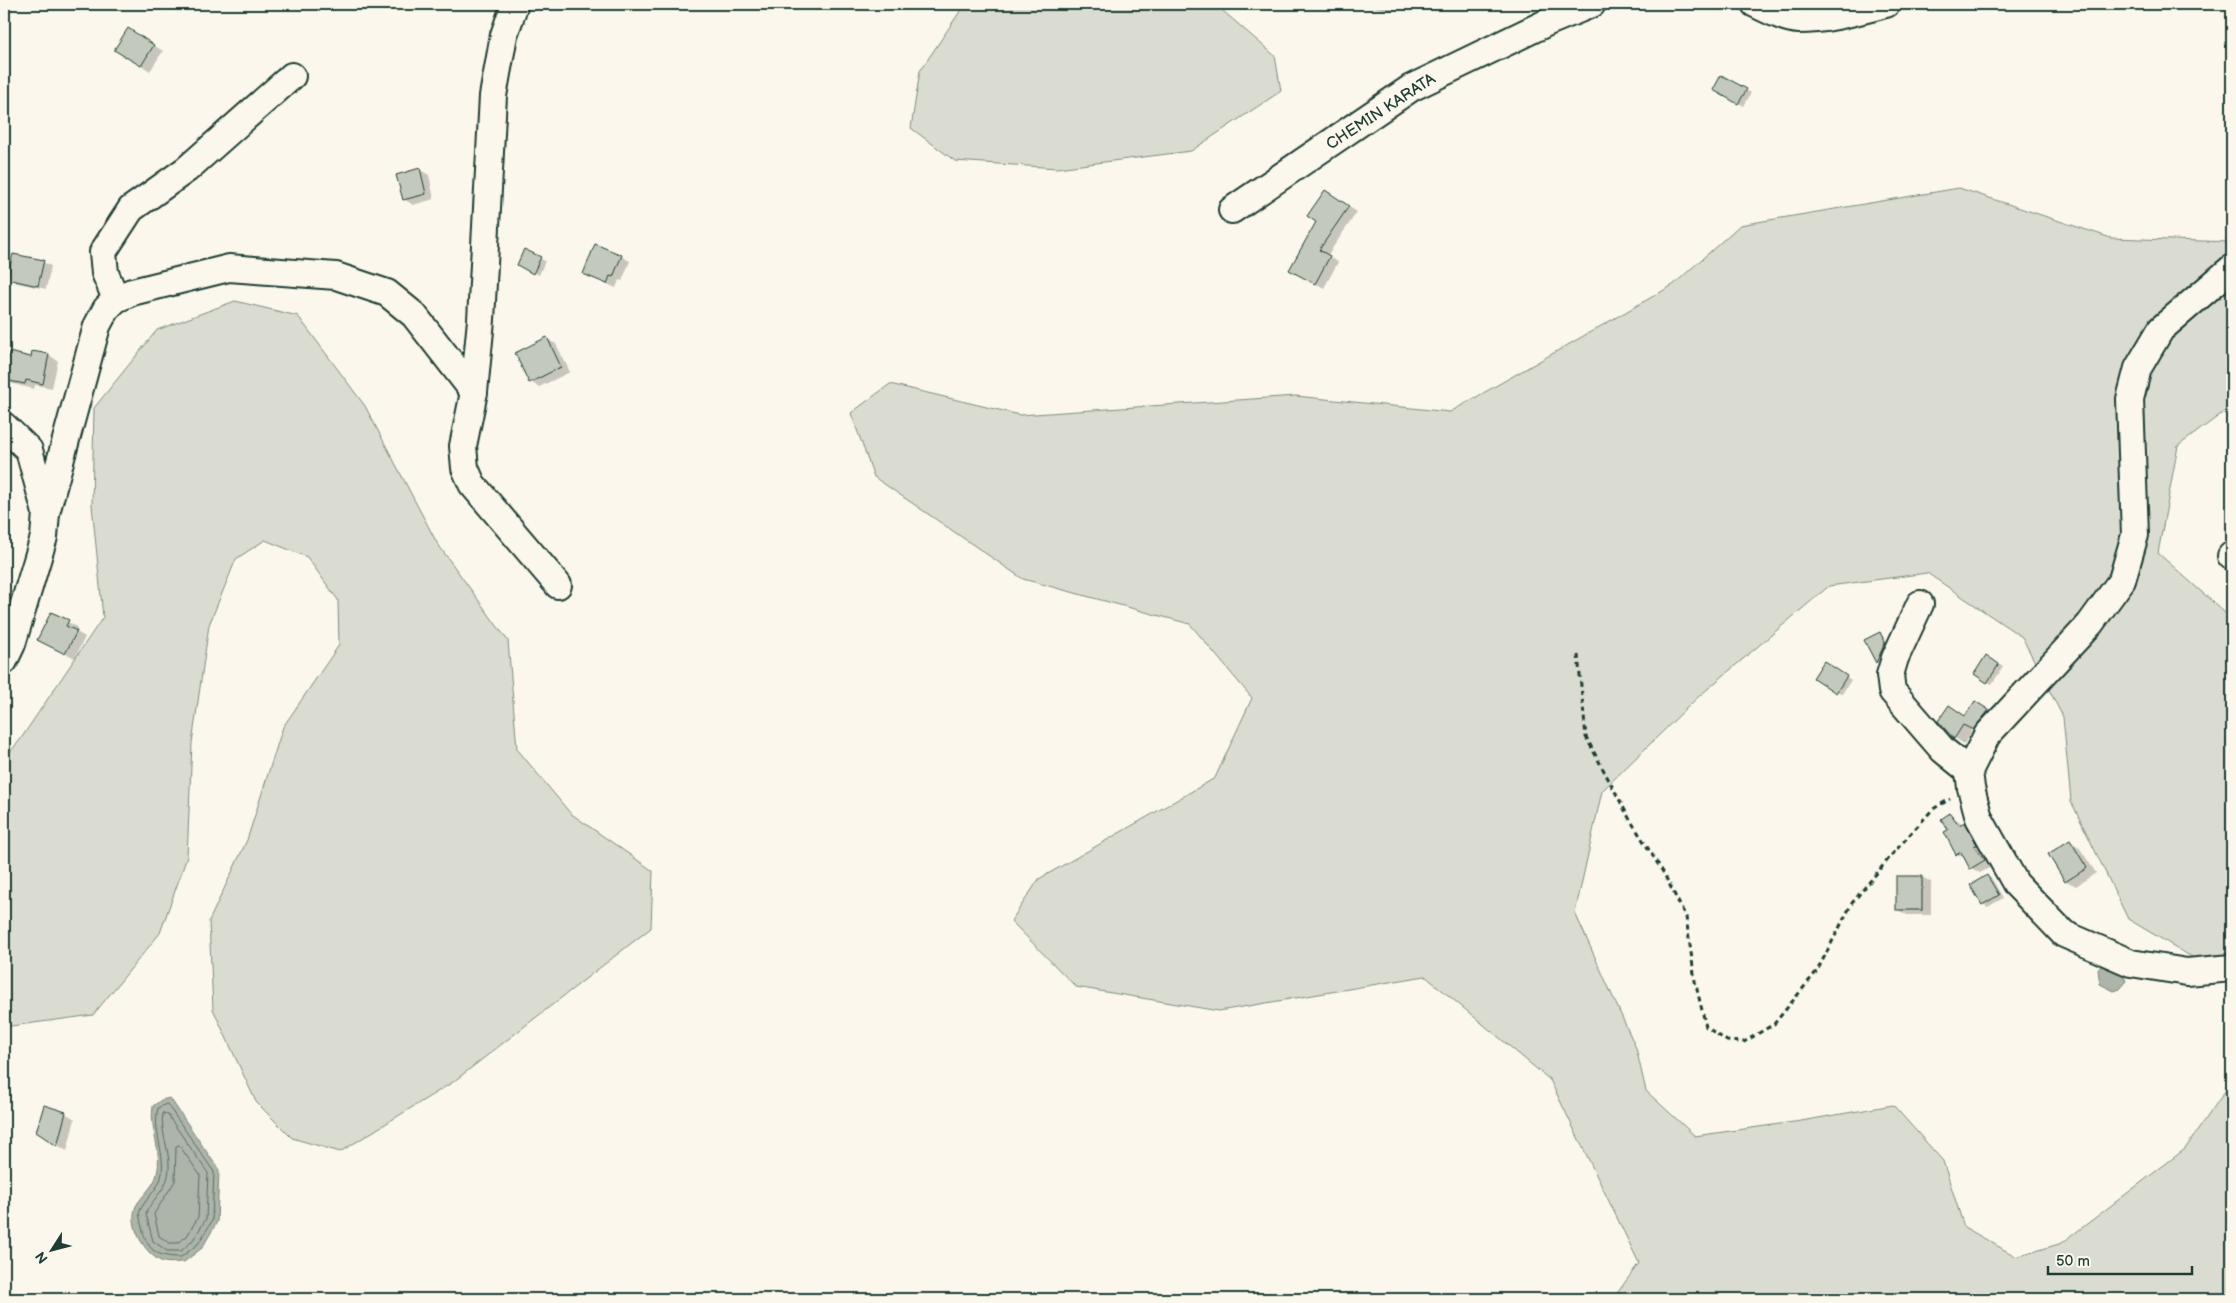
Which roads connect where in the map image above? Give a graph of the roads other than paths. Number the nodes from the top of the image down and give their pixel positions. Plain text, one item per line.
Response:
1 (515, 4) edge
2 (1592, 4) edge
3 (1756, 4) edge
4 (1886, 4) edge
5 (292, 76) dead end
6 (1232, 210) dead end
7 (2232, 268) edge
8 (116, 299) junction
9 (474, 392) junction
10 (4, 426) edge
11 (46, 512) junction
12 (558, 585) dead end
13 (1920, 604) dead end
14 (4, 662) edge
15 (1970, 779) junction
16 (2232, 968) edge

1 - 9 street
2 - 6 street, CHEMIN KARATA
3 - 4 street
5 - 8 street
7 - 15 street
8 - 9 street
8 - 11 street
9 - 12 street
10 - 11 street
11 - 14 street
13 - 15 street
15 - 16 street

